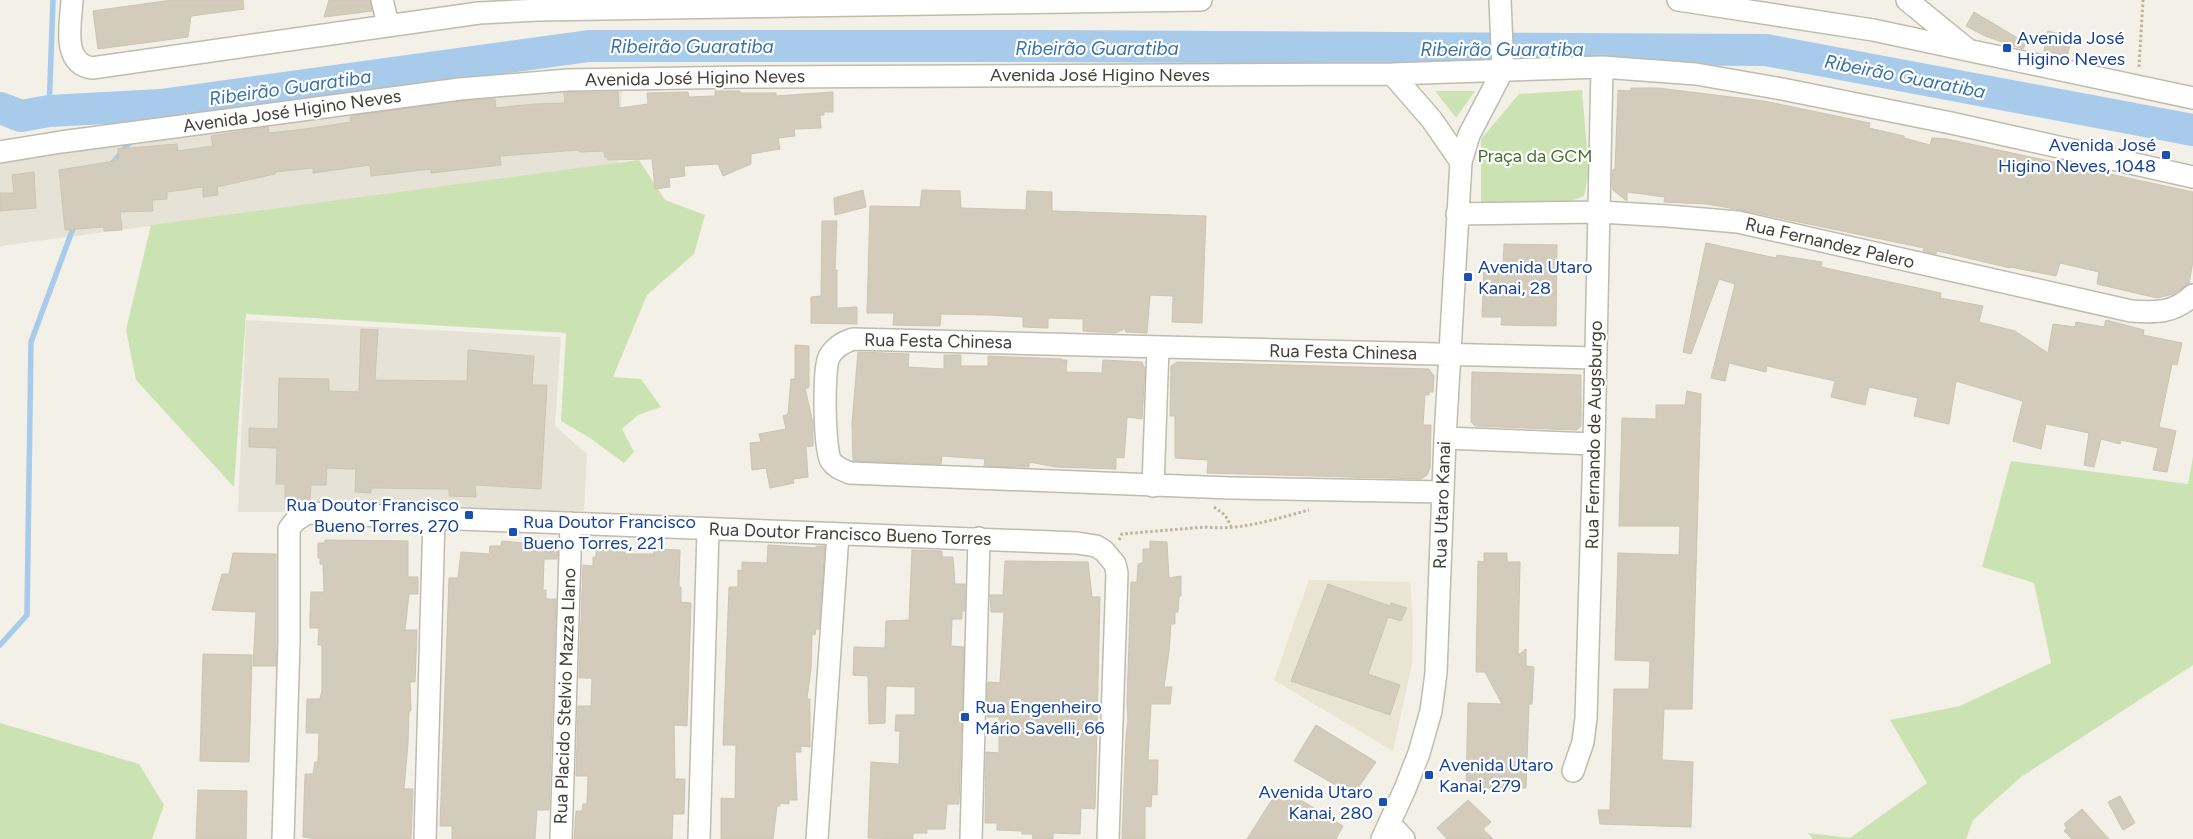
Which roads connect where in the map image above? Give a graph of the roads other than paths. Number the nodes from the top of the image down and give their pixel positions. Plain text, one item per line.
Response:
1 (72, 0) edge
2 (382, 0) edge
3 (510, 0) edge
4 (1201, 0) edge
5 (1678, 0) edge
6 (1907, 0) edge
7 (1035, 1) edge
8 (536, 5) edge
9 (1501, 7) edge
10 (479, 13) junction
11 (388, 24) junction
12 (1969, 51) junction
13 (1502, 60) junction
14 (1602, 67) junction
15 (1392, 74) junction
16 (2193, 98) edge
17 (0, 152) edge
18 (1461, 162) junction
19 (2193, 178) edge
20 (1600, 212) junction
21 (1458, 214) junction
22 (2193, 295) edge
23 (1158, 347) junction
24 (1450, 355) junction
25 (1595, 358) junction
26 (1445, 438) junction
27 (1594, 444) junction
28 (1153, 486) junction
29 (1443, 492) junction
30 (434, 518) junction
31 (571, 523) junction
32 (708, 530) junction
33 (838, 534) junction
34 (979, 538) junction
35 (1573, 771) dead end
36 (1392, 834) edge
37 (283, 839) edge
38 (425, 839) edge
39 (561, 839) edge
40 (699, 839) edge
41 (817, 839) edge
42 (971, 839) edge
43 (1108, 839) edge

1 - 11 street
2 - 11 street
3 - 10 street
4 - 7 street
5 - 12 street
6 - 12 street
7 - 8 street
8 - 10 street
9 - 13 street
10 - 11 street
12 - 16 street
13 - 14 street, Avenida José Higino Neves
13 - 15 street, Avenida José Higino Neves
13 - 18 street, Rua Utaro Kanai
14 - 19 street, Avenida José Higino Neves
14 - 20 street, Rua Fernando de Augsburgo
15 - 17 street, Avenida José Higino Neves
15 - 18 street
18 - 21 street, Rua Utaro Kanai
20 - 21 street, Rua Fernandez Palero
20 - 22 street, Rua Fernandez Palero
20 - 25 street, Rua Fernando de Augsburgo
21 - 24 street, Rua Utaro Kanai
23 - 24 street, Rua Festa Chinesa
23 - 28 street
23 - 28 street, Rua Festa Chinesa
24 - 25 street, Rua Festa Chinesa
24 - 26 street, Rua Utaro Kanai
25 - 27 street, Rua Fernando de Augsburgo
26 - 27 street
26 - 29 street, Rua Utaro Kanai
27 - 35 street, Rua Fernando de Augsburgo
28 - 29 street, Rua Festa Chinesa
29 - 36 street, Rua Utaro Kanai
30 - 31 street, Rua Doutor Francisco Bueno Torres
30 - 37 street, Rua Doutor Francisco Bueno Torres
30 - 38 street
31 - 32 street, Rua Doutor Francisco Bueno Torres
31 - 39 street, Rua Placido Stelvio Mazza Llano
32 - 33 street, Rua Doutor Francisco Bueno Torres
32 - 40 street
33 - 34 street, Rua Doutor Francisco Bueno Torres
33 - 41 street
34 - 42 street
34 - 43 street, Rua Doutor Francisco Bueno Torres

